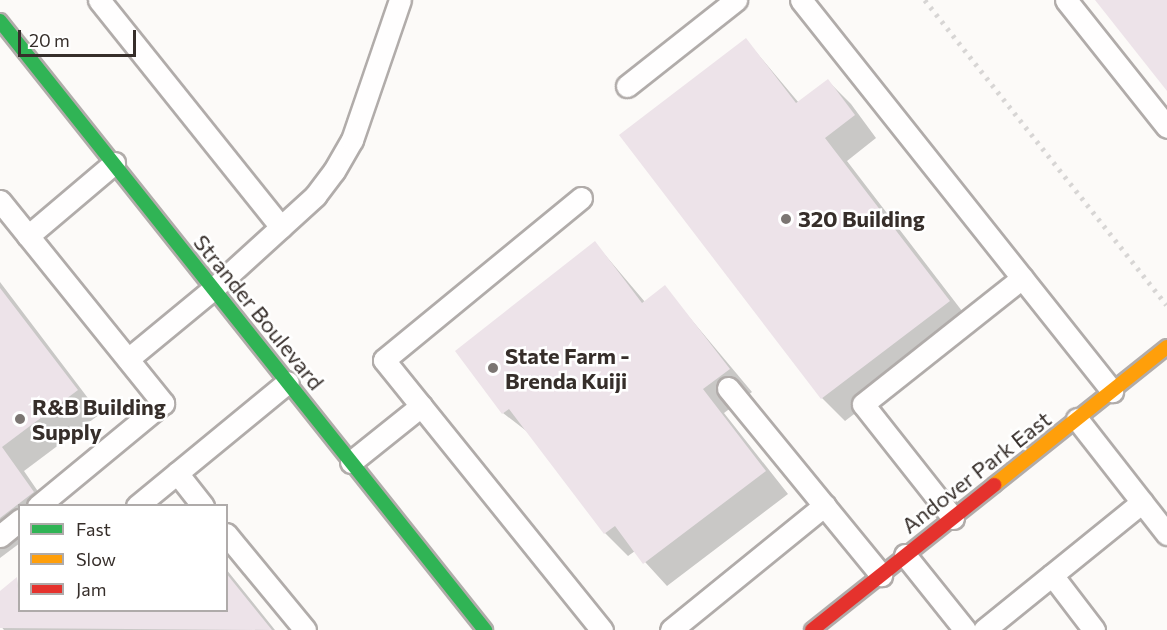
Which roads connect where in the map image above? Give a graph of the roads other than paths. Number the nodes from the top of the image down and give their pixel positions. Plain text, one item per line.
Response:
1 (99, 0) edge
2 (400, 0) edge
3 (736, 0) edge
4 (801, 0) edge
5 (1066, 0) edge
6 (0, 21) edge
7 (627, 86) dead end
8 (1167, 127) edge
9 (114, 163) junction
10 (580, 198) dead end
11 (0, 201) edge
12 (281, 227) junction
13 (28, 236) junction
14 (1022, 278) junction
15 (214, 288) junction
16 (1167, 347) edge
17 (128, 359) junction
18 (288, 382) junction
19 (729, 388) dead end
20 (1112, 391) junction
21 (421, 406) junction
22 (1077, 419) junction
23 (351, 462) junction
24 (177, 473) junction
25 (1142, 502) junction
26 (40, 504) edge
27 (139, 504) edge
28 (201, 504) edge
29 (825, 505) junction
30 (953, 518) junction
31 (18, 522) edge
32 (1167, 534) edge
33 (0, 536) edge
34 (228, 536) edge
35 (905, 555) junction
36 (881, 575) junction
37 (1052, 575) junction
38 (305, 630) edge
39 (485, 630) edge
40 (602, 630) edge
41 (671, 630) edge
42 (812, 630) edge
43 (964, 630) edge
44 (984, 630) edge
45 (1094, 630) edge

1 - 12 lane
2 - 12 lane
3 - 7 lane
4 - 14 lane
5 - 8 lane
6 - 9 main road, Strander Boulevard
9 - 13 lane
9 - 15 main road, Strander Boulevard
10 - 21 lane
11 - 13 lane
12 - 15 lane
13 - 17 lane
14 - 20 lane
14 - 30 lane
15 - 17 lane
15 - 18 main road, Strander Boulevard
16 - 20 main road, Andover Park East
17 - 26 lane
18 - 23 main road, Strander Boulevard
18 - 24 lane
19 - 29 lane
20 - 22 main road, Andover Park East
21 - 23 lane
21 - 40 lane
22 - 25 lane
22 - 30 main road, Andover Park East
23 - 39 main road, Strander Boulevard
24 - 27 lane
24 - 28 lane
25 - 32 lane
25 - 37 lane
29 - 36 lane
29 - 41 lane
30 - 35 main road, Andover Park East
31 - 33 lane
34 - 38 lane
35 - 36 main road, Andover Park East
35 - 43 lane
36 - 42 main road, Andover Park East
37 - 44 lane
37 - 45 lane

